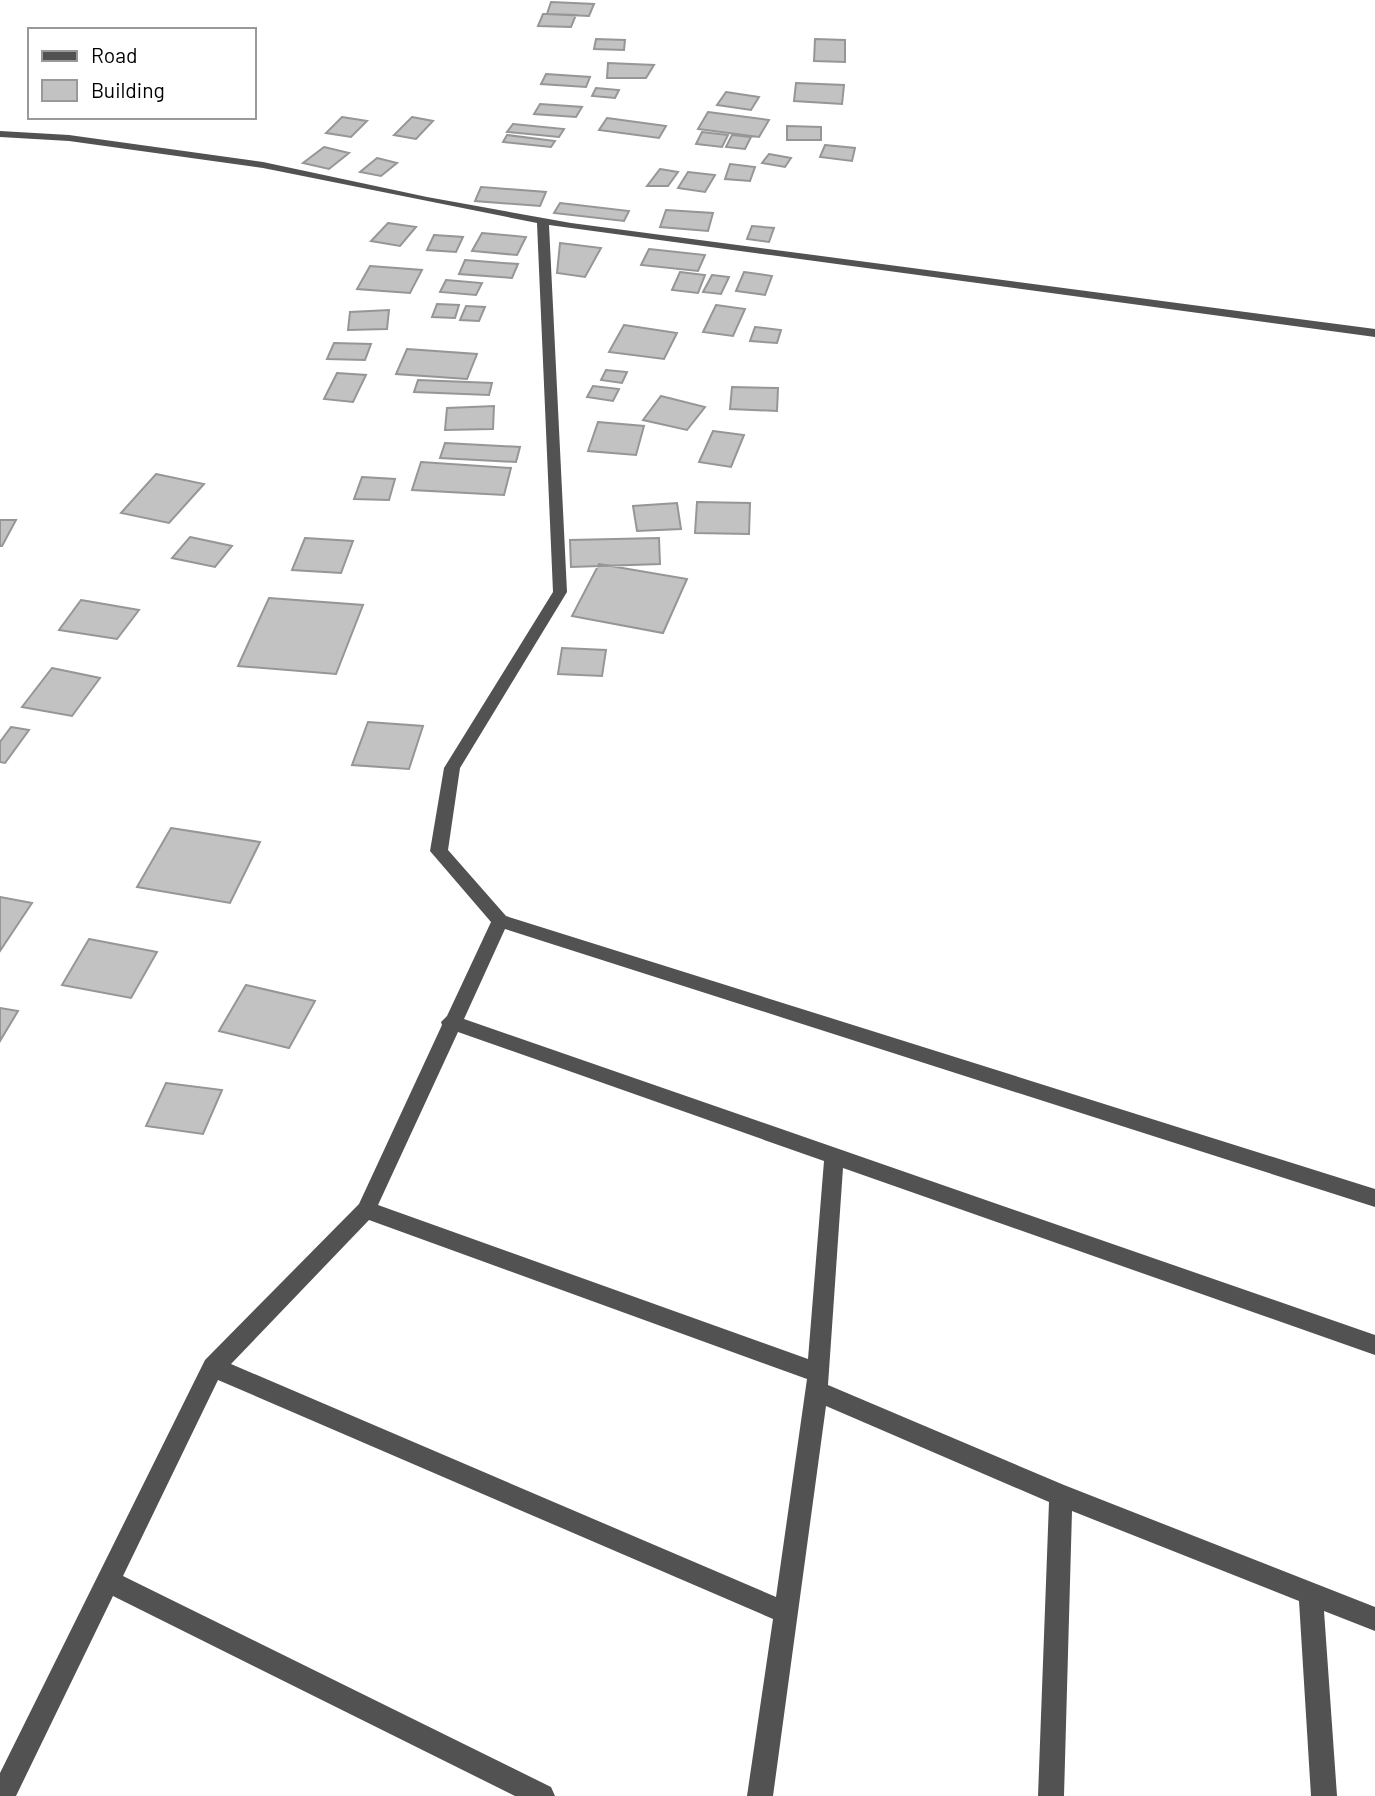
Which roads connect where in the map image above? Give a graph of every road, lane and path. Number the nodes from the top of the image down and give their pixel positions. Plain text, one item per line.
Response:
1 (0, 134) edge
2 (543, 222) junction
3 (1375, 333) edge
4 (500, 920) junction
5 (450, 1023) junction
6 (834, 1155) junction
7 (1375, 1198) edge
8 (366, 1210) junction
9 (1375, 1345) edge
10 (213, 1367) junction
11 (817, 1382) junction
12 (1061, 1495) junction
13 (108, 1581) junction
14 (1311, 1595) junction
15 (786, 1613) junction
16 (1375, 1619) edge
17 (2, 1796) edge
18 (542, 1796) edge
19 (760, 1796) edge
20 (1051, 1796) edge
21 (1324, 1796) edge

1 - 2 street
2 - 3 street
2 - 4 street
4 - 5 street
4 - 7 street
5 - 6 street
5 - 8 street
6 - 9 street
6 - 11 street
8 - 10 street
8 - 11 street
10 - 13 street
10 - 15 street
11 - 12 street
11 - 15 street
12 - 14 street
12 - 20 street
13 - 17 street
13 - 18 street
14 - 16 street
14 - 21 street
15 - 19 street

